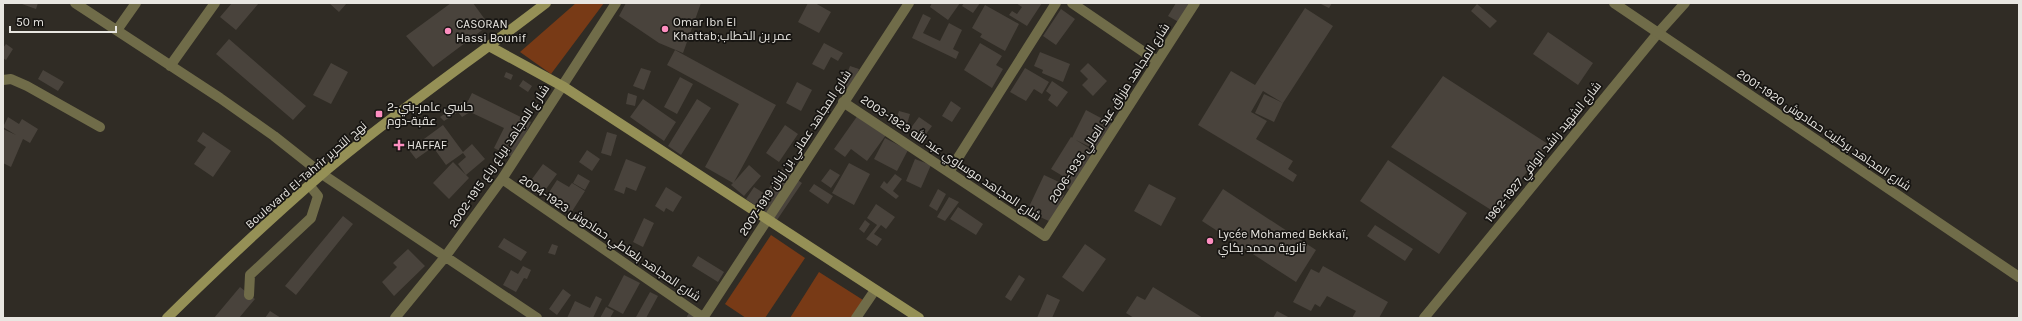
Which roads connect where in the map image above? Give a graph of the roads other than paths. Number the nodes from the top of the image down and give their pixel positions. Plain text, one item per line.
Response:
1 (75, 3) edge
2 (136, 3) edge
3 (215, 3) edge
4 (546, 3) edge
5 (616, 3) edge
6 (909, 3) edge
7 (1056, 3) edge
8 (1072, 3) edge
9 (1196, 3) edge
10 (1614, 3) edge
11 (1685, 3) edge
12 (117, 30) junction
13 (1658, 33) junction
14 (489, 46) junction
15 (1157, 61) junction
16 (170, 66) junction
17 (3, 80) edge
18 (562, 85) junction
19 (843, 102) junction
20 (100, 127) dead end
21 (949, 172) junction
22 (322, 174) junction
23 (502, 179) junction
24 (310, 186) junction
25 (767, 219) junction
26 (1045, 236) joint
27 (445, 257) junction
28 (2019, 277) edge
29 (875, 290) junction
30 (249, 295) dead end
31 (167, 318) edge
32 (395, 318) edge
33 (537, 318) edge
34 (704, 318) edge
35 (856, 318) edge
36 (919, 318) edge
37 (1424, 318) edge

1 - 12 street
2 - 12 street
3 - 16 street
4 - 14 main road, Boulevard El-Tahrir نهج التحرير
5 - 18 street, شار ع المجاهد برباع رباع 1915-2002
6 - 19 street, شارع المجاهد عماني بن زيان 1919-2007
7 - 21 street
8 - 15 street
9 - 15 street, شارع المجاهد مزراق عبد العالي 1935-2006
10 - 13 street, شارع المجاهد بركليت حمادوش 1920-2001
11 - 13 street, شارع الشهيد راشد الوافي 1927-1962
12 - 16 street
13 - 28 street, شارع المجاهد بركليت حمادوش 1920-2001
13 - 37 street, شارع الشهيد راشد الوافي 1927-1962
14 - 18 main road
14 - 22 main road, Boulevard El-Tahrir نهج التحرير
15 - 26 street, شارع المجاهد مزراق عبد العالي 1935-2006
16 - 22 street
17 - 20 street
18 - 23 street, شار ع المجاهد برباع رباع 1915-2002
18 - 25 main road
19 - 21 street, شارع المجاهد موساوي عبد الله 1923-2003
19 - 25 street, شارع المجاهد عماني بن زيان 1919-2007
21 - 26 street, شارع المجاهد موساوي عبد الله 1923-2003
22 - 24 main road, Boulevard El-Tahrir نهج التحرير
22 - 27 street
23 - 27 street, شار ع المجاهد برباع رباع 1915-2002
23 - 34 street, شارع المجاهد بلعاطي حمادوش 1923-2004
24 - 30 street
24 - 31 main road, Boulevard El-Tahrir نهج التحرير
25 - 29 main road
25 - 34 street, شارع المجاهد عماني بن زيان 1919-2007
27 - 32 street, شار ع المجاهد برباع رباع 1915-2002
27 - 33 street
29 - 35 street
29 - 36 main road

